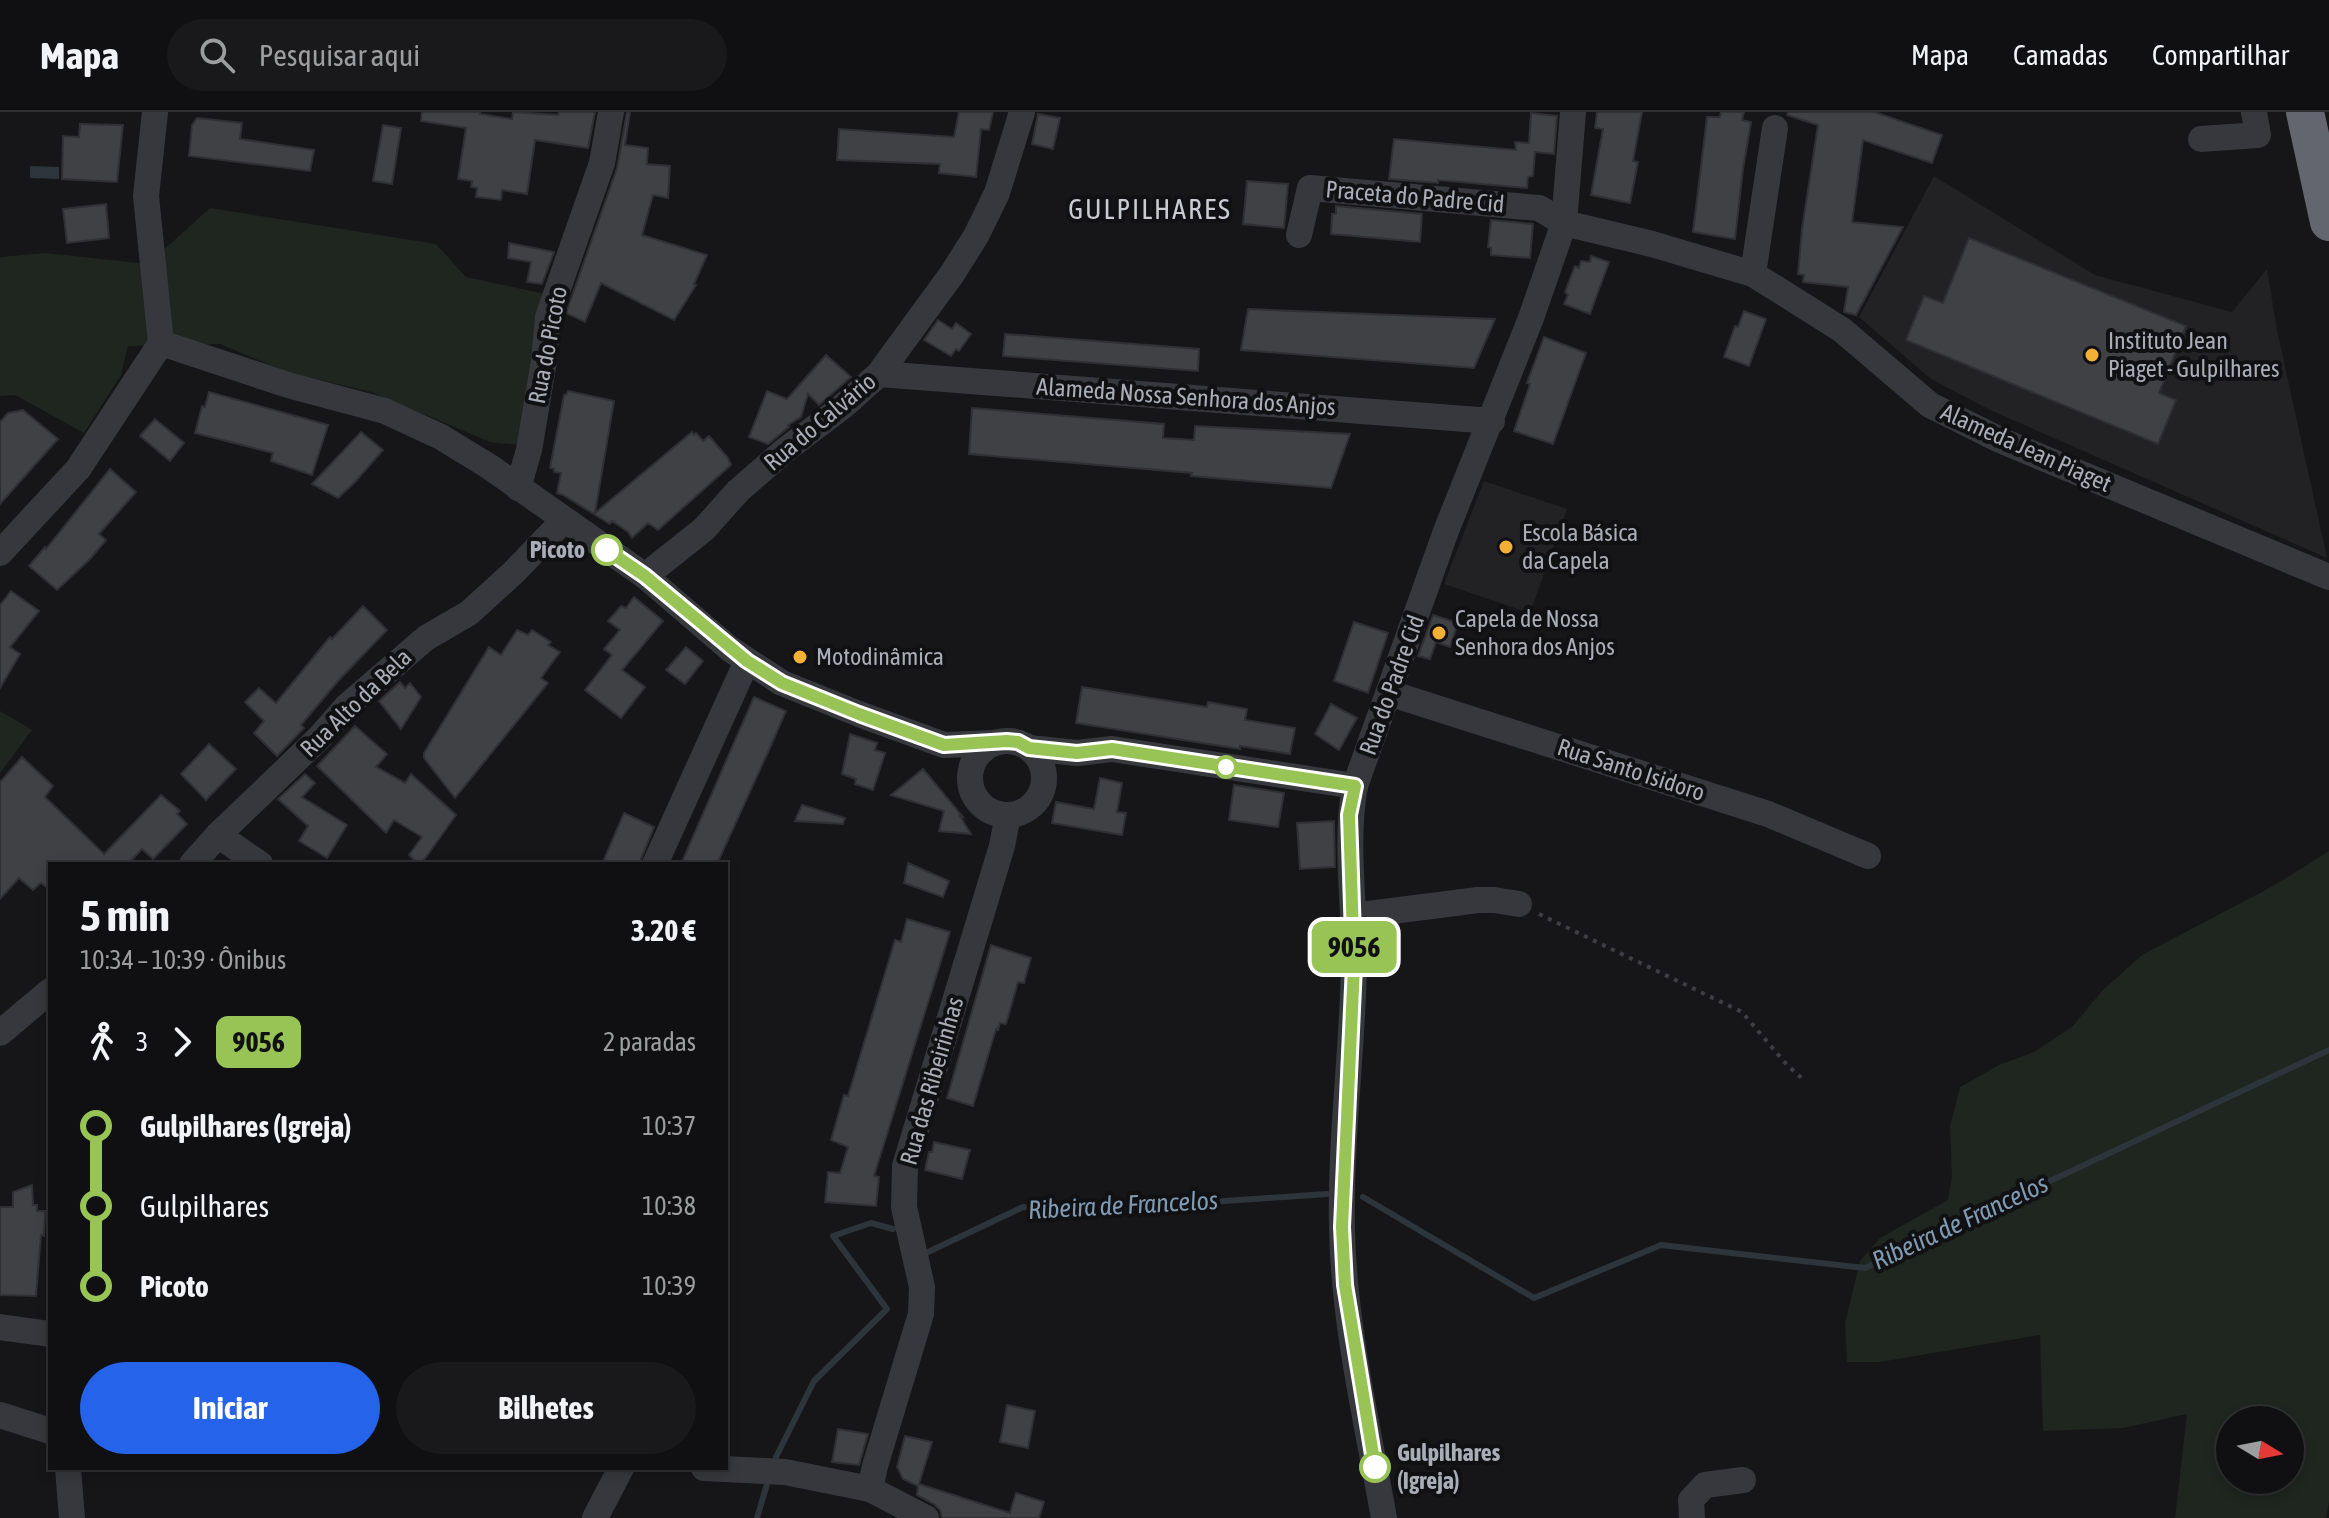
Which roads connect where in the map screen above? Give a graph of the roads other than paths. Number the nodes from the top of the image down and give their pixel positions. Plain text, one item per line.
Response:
1 (155, 112) edge
2 (611, 112) edge
3 (1022, 112) edge
4 (1573, 112) edge
5 (2254, 112) edge
6 (2305, 112) edge
7 (1775, 128) dead end
8 (2201, 139) dead end
9 (2329, 222) edge
10 (1564, 223) junction
11 (1299, 235) dead end
12 (1753, 274) junction
13 (161, 343) junction
14 (879, 374) junction
15 (1492, 421) junction
16 (518, 488) junction
17 (564, 520) junction
18 (0, 553) edge
19 (645, 576) junction
20 (2329, 577) edge
21 (747, 661) junction
22 (1389, 693) junction
23 (995, 743) junction
24 (944, 745) junction
25 (1029, 748) junction
26 (1077, 753) junction
27 (970, 778) junction
28 (1355, 786) junction
29 (1042, 789) junction
30 (1008, 815) junction
31 (218, 835) junction
32 (1868, 856) dead end
33 (194, 862) edge
34 (257, 862) edge
35 (656, 862) edge
36 (1519, 904) road end
37 (1353, 916) junction
38 (48, 993) edge
39 (0, 1033) edge
40 (0, 1327) edge
41 (48, 1334) edge
42 (0, 1415) edge
43 (48, 1430) edge
44 (728, 1469) edge
45 (68, 1470) edge
46 (620, 1470) edge
47 (1743, 1480) dead end
48 (870, 1489) junction
49 (72, 1518) edge
50 (595, 1518) edge
51 (926, 1518) edge
52 (1384, 1518) edge
53 (1692, 1518) edge

1 - 13 street
2 - 16 street, Rua do Picoto
3 - 14 street, Rua do Calvário
4 - 10 street, Rua do Padre Cid
5 - 8 street
6 - 9 highway
7 - 12 street
10 - 11 street, Praceta do Padre Cid
10 - 12 street, Alameda Jean Piaget
10 - 15 street, Rua do Padre Cid
12 - 20 street, Alameda Jean Piaget
13 - 16 street
13 - 18 street
14 - 15 street, Alameda Nossa Senhora dos Anjos
14 - 19 street, Rua do Calvário
15 - 22 street, Rua do Padre Cid
16 - 17 street
17 - 19 street
17 - 31 street, Rua Alto da Bela
19 - 21 street
21 - 24 street
21 - 35 street
22 - 28 street, Rua do Padre Cid
22 - 32 street, Rua Santo Isidoro
23 - 24 street
23 - 25 street
23 - 27 street
24 - 27 street
25 - 26 street
25 - 29 street
26 - 28 street
26 - 29 street
27 - 30 street
28 - 37 street, Rua do Padre Cid
29 - 30 street
30 - 48 street, Rua das Ribeirinhas
31 - 33 street, Rua Alto da Bela
31 - 34 street
36 - 37 street
37 - 52 street, Rua do Padre Cid
38 - 39 street
40 - 41 street
42 - 43 street
44 - 48 street
45 - 49 street
46 - 50 street
47 - 53 street
48 - 51 street

